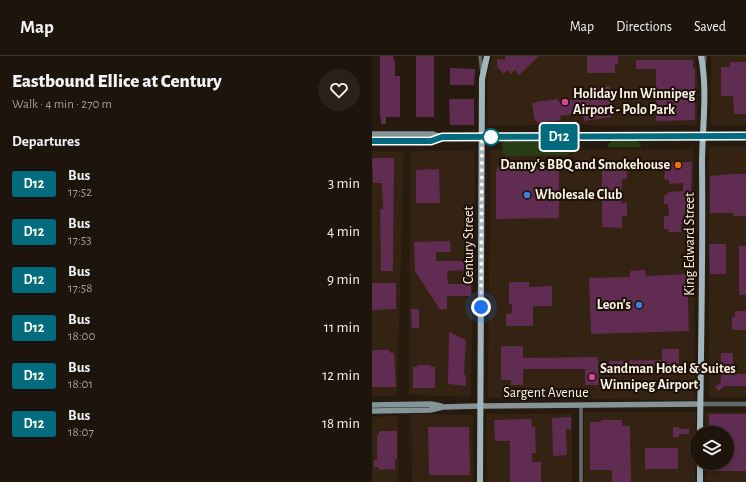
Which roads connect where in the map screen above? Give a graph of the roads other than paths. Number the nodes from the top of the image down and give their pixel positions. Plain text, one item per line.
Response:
1 (480, 56) edge
2 (487, 56) edge
3 (701, 56) edge
4 (705, 56) edge
5 (703, 73) junction
6 (482, 79) junction
7 (372, 134) edge
8 (703, 136) junction
9 (746, 136) edge
10 (442, 137) junction
11 (482, 137) junction
12 (372, 141) edge
13 (700, 404) junction
14 (746, 404) edge
15 (372, 405) edge
16 (581, 405) junction
17 (480, 406) junction
18 (443, 407) junction
19 (372, 411) edge
20 (700, 426) edge
21 (700, 470) edge
22 (480, 482) edge
23 (581, 482) edge
24 (700, 482) edge

1 - 6 street
2 - 6 main road, Century Street
3 - 5 main road
4 - 5 street, King Edward Street
5 - 8 main road, King Edward Street
6 - 11 main road, Century Street
7 - 10 main road
8 - 9 main road
8 - 11 main road
8 - 13 main road, King Edward Street
10 - 11 main road
10 - 12 main road
11 - 17 main road, Century Street
13 - 14 street, Sargent Avenue
13 - 16 main road, Sargent Avenue
13 - 20 main road, King Edward Street
15 - 18 main road, Sargent Avenue
16 - 17 main road, Sargent Avenue
16 - 23 street
17 - 18 main road, Sargent Avenue
17 - 22 main road, Century Street
18 - 19 main road, Sargent Avenue
21 - 24 main road

